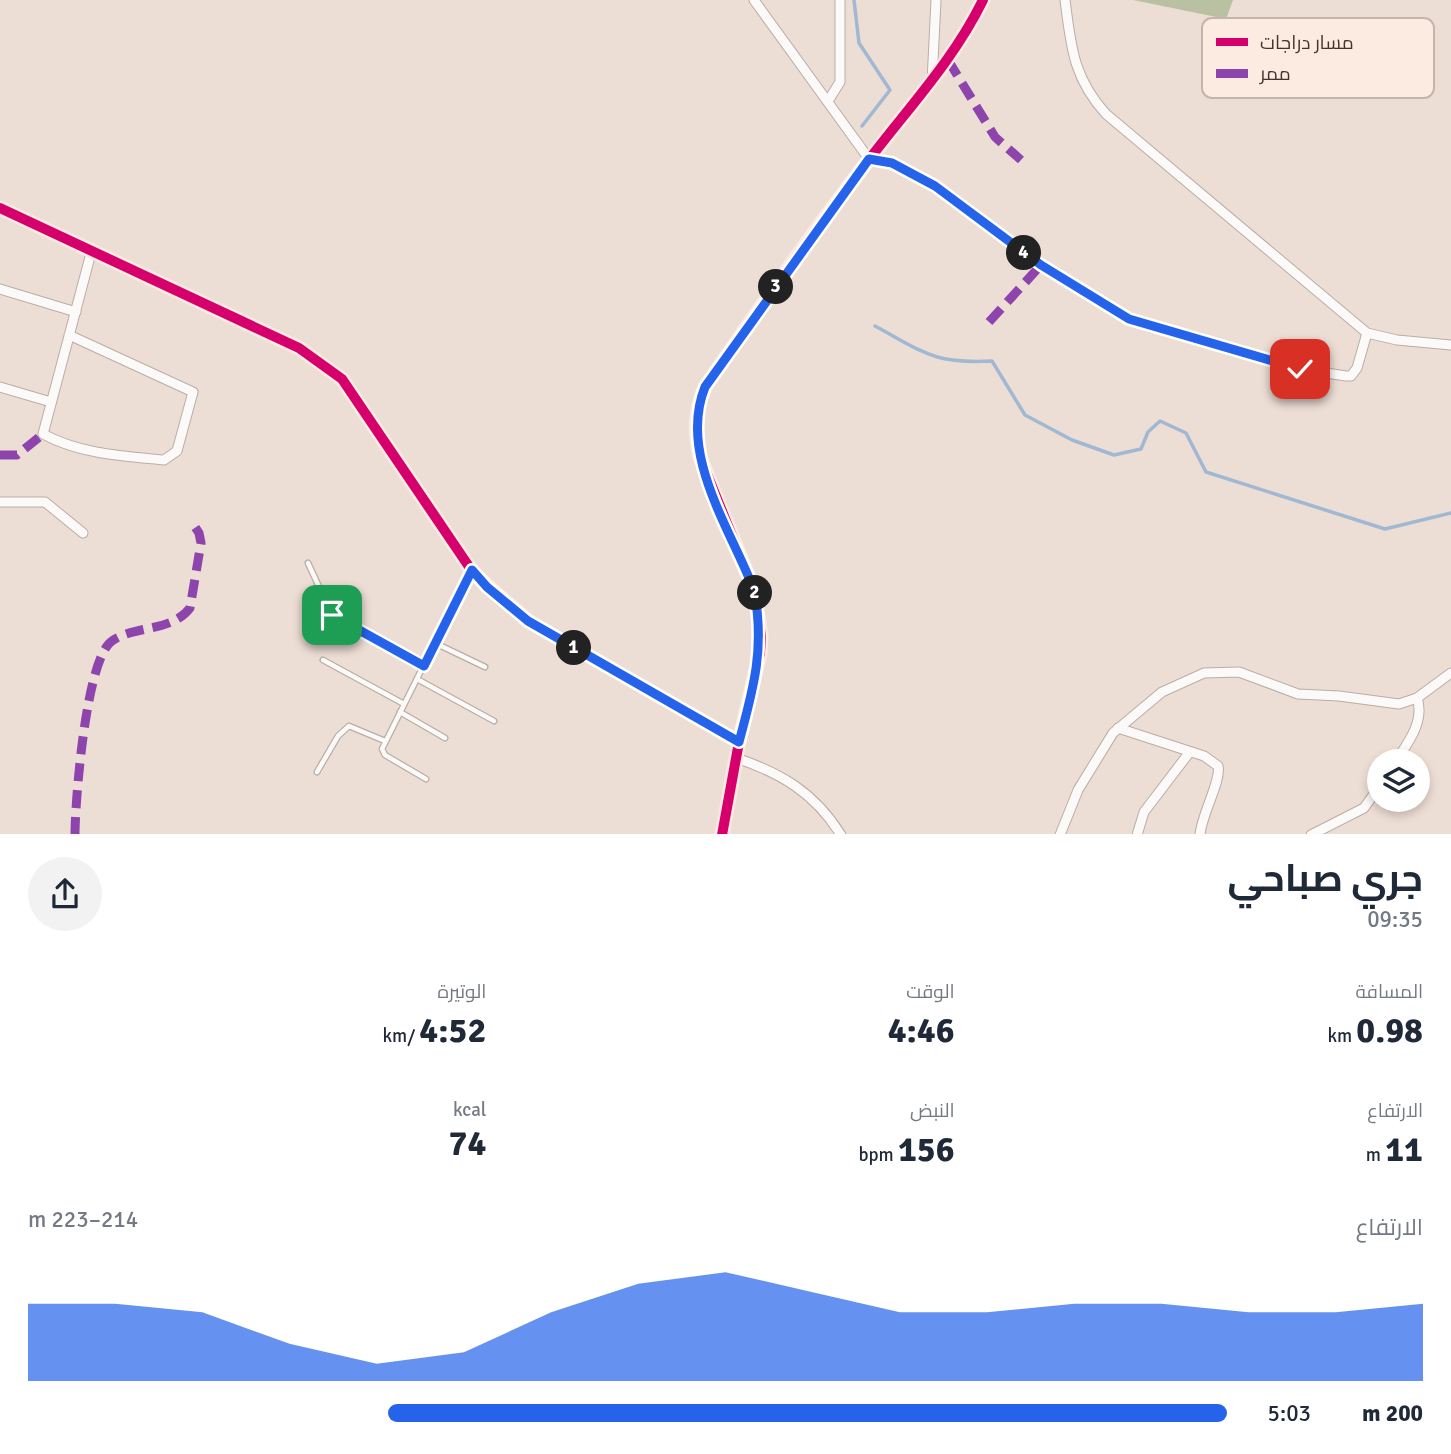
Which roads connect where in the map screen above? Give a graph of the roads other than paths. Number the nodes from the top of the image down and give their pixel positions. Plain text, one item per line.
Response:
1 (754, 0) edge
2 (840, 0) edge
3 (936, 0) edge
4 (983, 0) edge
5 (1065, 0) edge
6 (932, 82) junction
7 (828, 101) junction
8 (869, 159) junction
9 (0, 208) edge
10 (91, 253) junction
11 (0, 289) edge
12 (76, 312) junction
13 (1367, 333) junction
14 (69, 335) junction
15 (1451, 345) edge
16 (0, 387) edge
17 (51, 402) junction
18 (0, 502) edge
19 (83, 533) dead end
20 (309, 563) dead end
21 (472, 570) junction
22 (435, 643) junction
23 (323, 660) dead end
24 (424, 666) junction
25 (485, 667) dead end
26 (1451, 673) edge
27 (417, 679) junction
28 (1417, 698) junction
29 (404, 704) junction
30 (400, 712) junction
31 (494, 721) dead end
32 (1118, 729) junction
33 (445, 738) dead end
34 (385, 741) junction
35 (739, 742) junction
36 (1403, 749) edge
37 (1189, 752) junction
38 (736, 758) junction
39 (317, 772) dead end
40 (426, 779) dead end
41 (1367, 804) edge
42 (722, 834) edge
43 (840, 834) edge
44 (1060, 834) edge
45 (1138, 834) edge
46 (1200, 834) edge
47 (1313, 834) edge

1 - 7 street
2 - 7 street
3 - 6 street
4 - 6 street
5 - 13 street
6 - 8 street
7 - 8 street
8 - 13 street
8 - 35 street
9 - 10 street
10 - 12 street
10 - 21 street
11 - 12 street
12 - 14 street
13 - 15 street
14 - 17 street
14 - 17 street
16 - 17 street
18 - 19 street
20 - 24 lane
21 - 22 lane
21 - 35 street
22 - 24 lane
22 - 25 lane
23 - 29 lane
24 - 27 lane
26 - 28 street
27 - 29 lane
27 - 31 lane
28 - 32 street
28 - 36 street
29 - 30 lane
30 - 33 lane
30 - 34 lane
32 - 37 street
32 - 44 street
34 - 39 lane
34 - 40 lane
35 - 38 street
37 - 45 street
37 - 46 street
38 - 42 street
38 - 43 street
41 - 47 street

